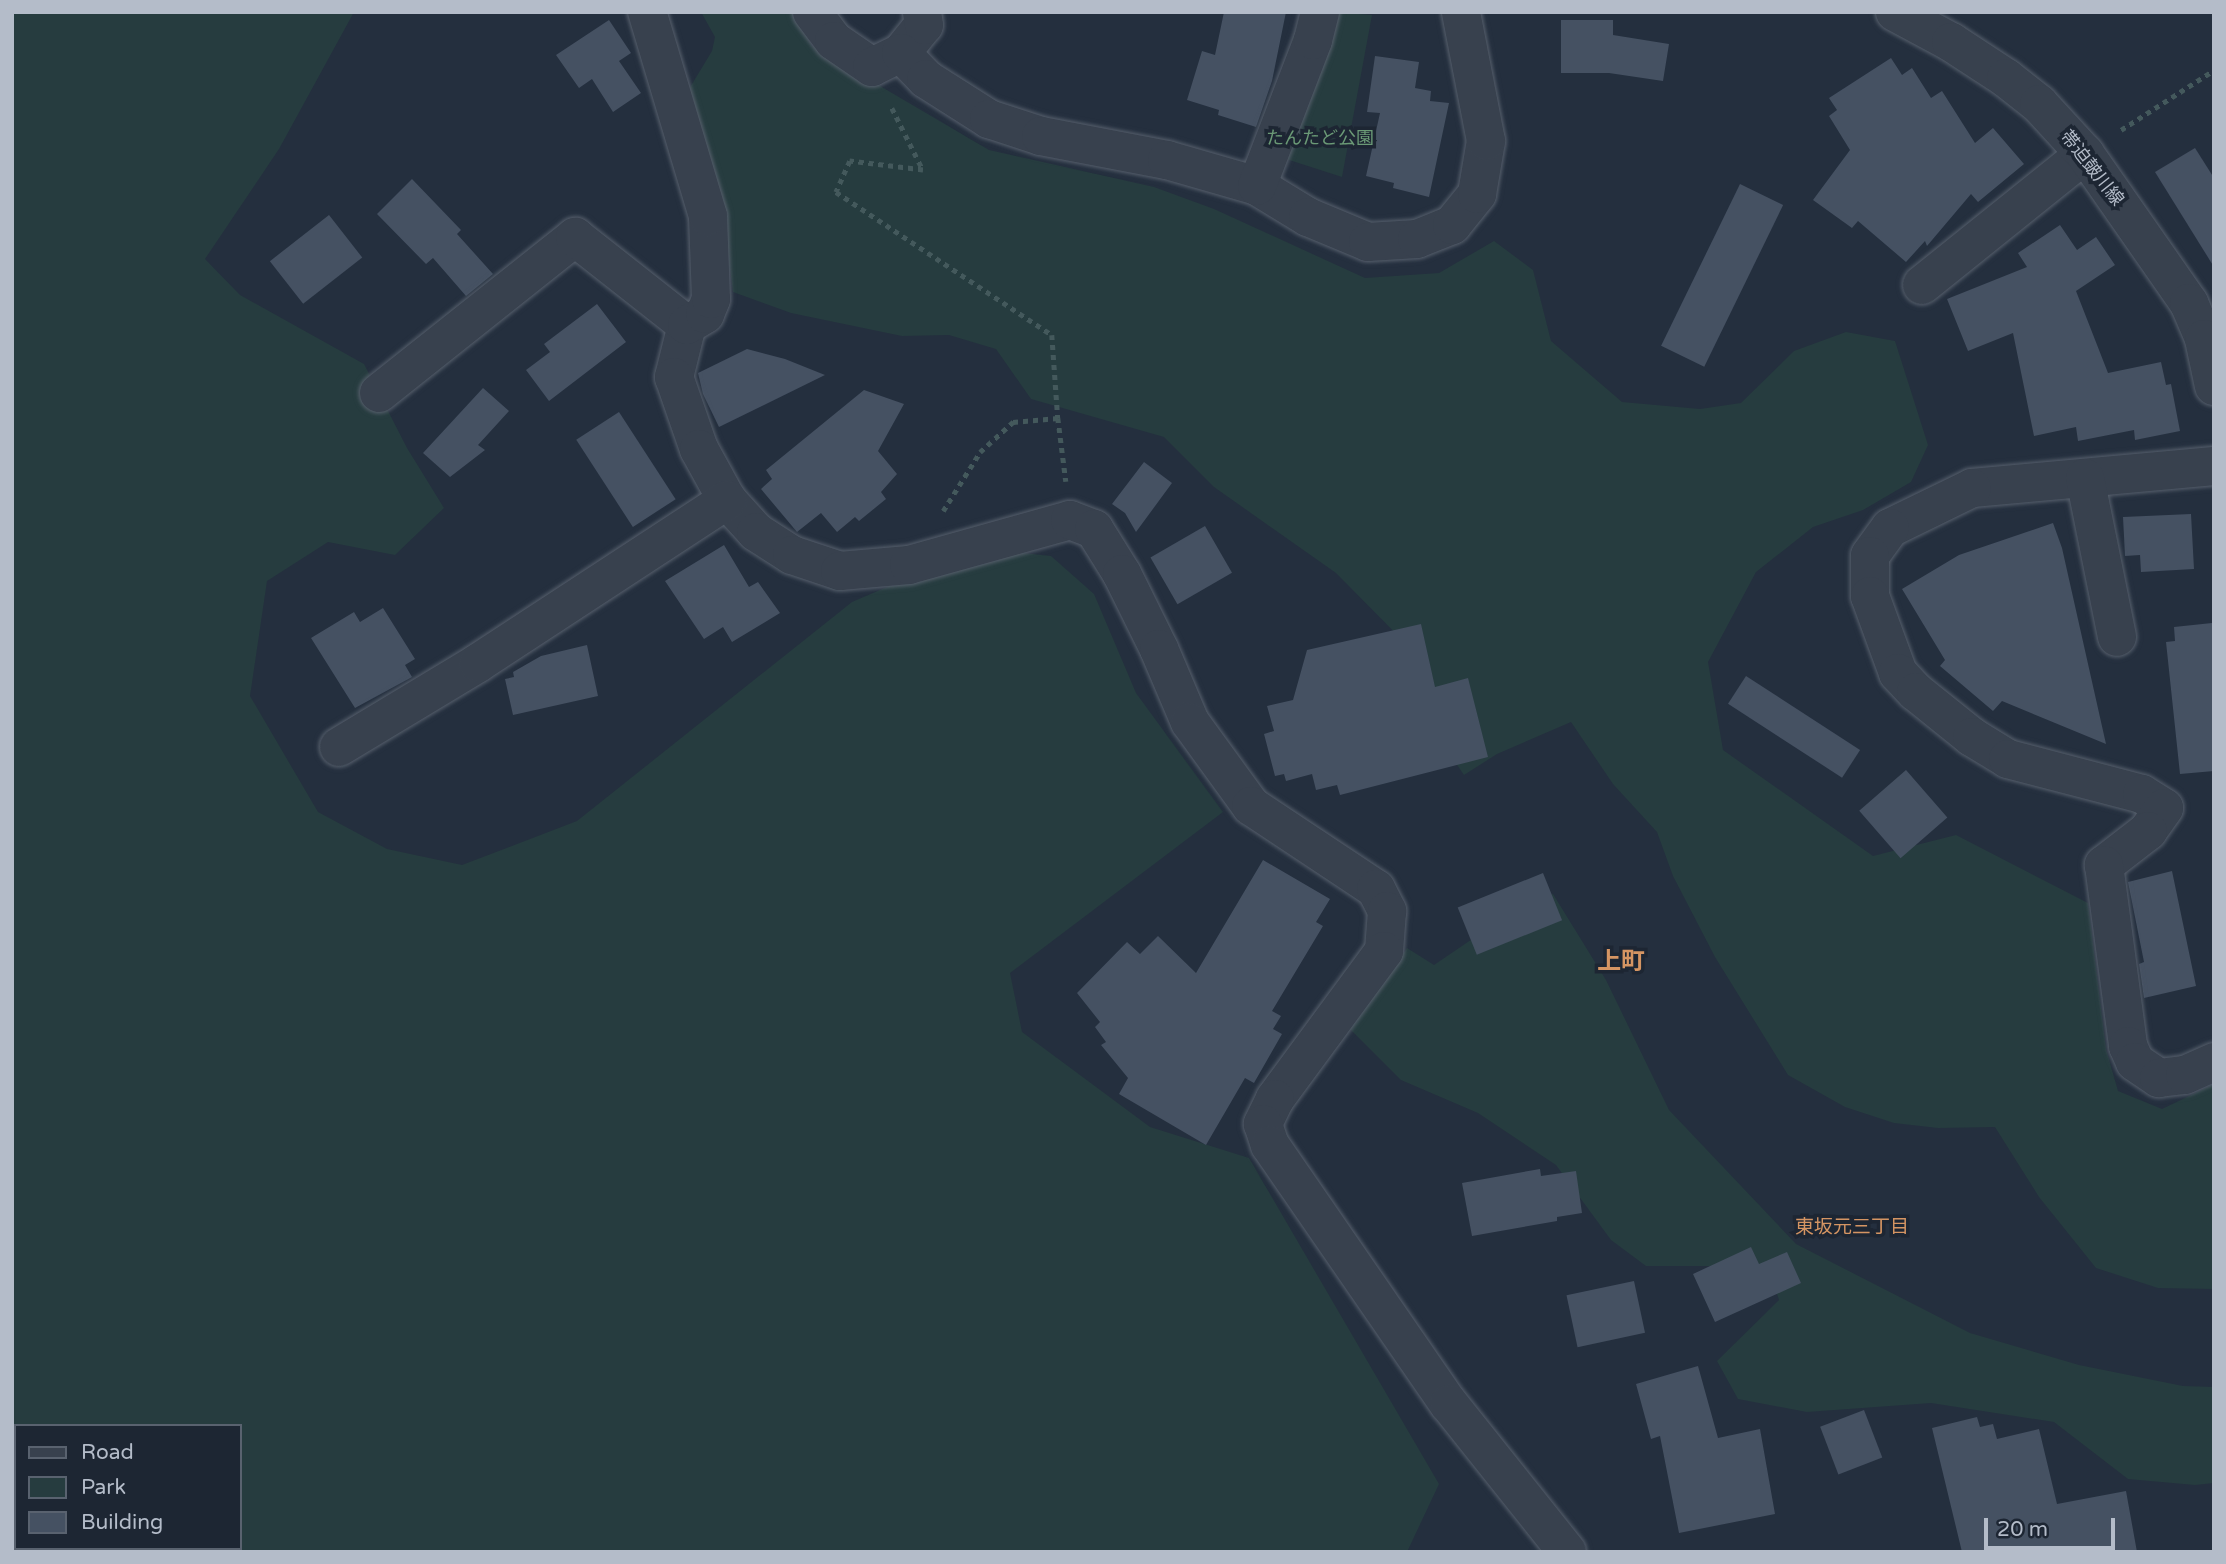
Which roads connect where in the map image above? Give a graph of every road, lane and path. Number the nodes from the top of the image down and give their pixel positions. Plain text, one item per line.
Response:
1 (648, 12) edge
2 (812, 12) edge
3 (922, 12) edge
4 (1320, 12) edge
5 (1461, 12) edge
6 (1895, 12) edge
7 (886, 60) junction
8 (2214, 70) edge
9 (2085, 153) junction
10 (1257, 186) junction
11 (1922, 285) dead end
12 (687, 325) junction
13 (2214, 386) edge
14 (379, 393) dead end
15 (1058, 418) junction
16 (2214, 466) edge
17 (2085, 478) junction
18 (727, 500) junction
19 (1070, 520) junction
20 (909, 565) junction
21 (2117, 637) dead end
22 (339, 747) dead end
23 (2214, 1062) edge
24 (1567, 1552) edge

1 - 12 street
2 - 7 street
3 - 7 street
4 - 10 street
5 - 10 street
6 - 9 street, 帯迫皷川線
7 - 10 street
7 - 15 path
8 - 9 path
9 - 11 street
9 - 13 street, 帯迫皷川線
12 - 14 street
12 - 18 street
15 - 19 path
15 - 20 path
16 - 17 street
17 - 21 street
17 - 23 street
18 - 20 street
18 - 22 street
19 - 20 street
19 - 24 street

